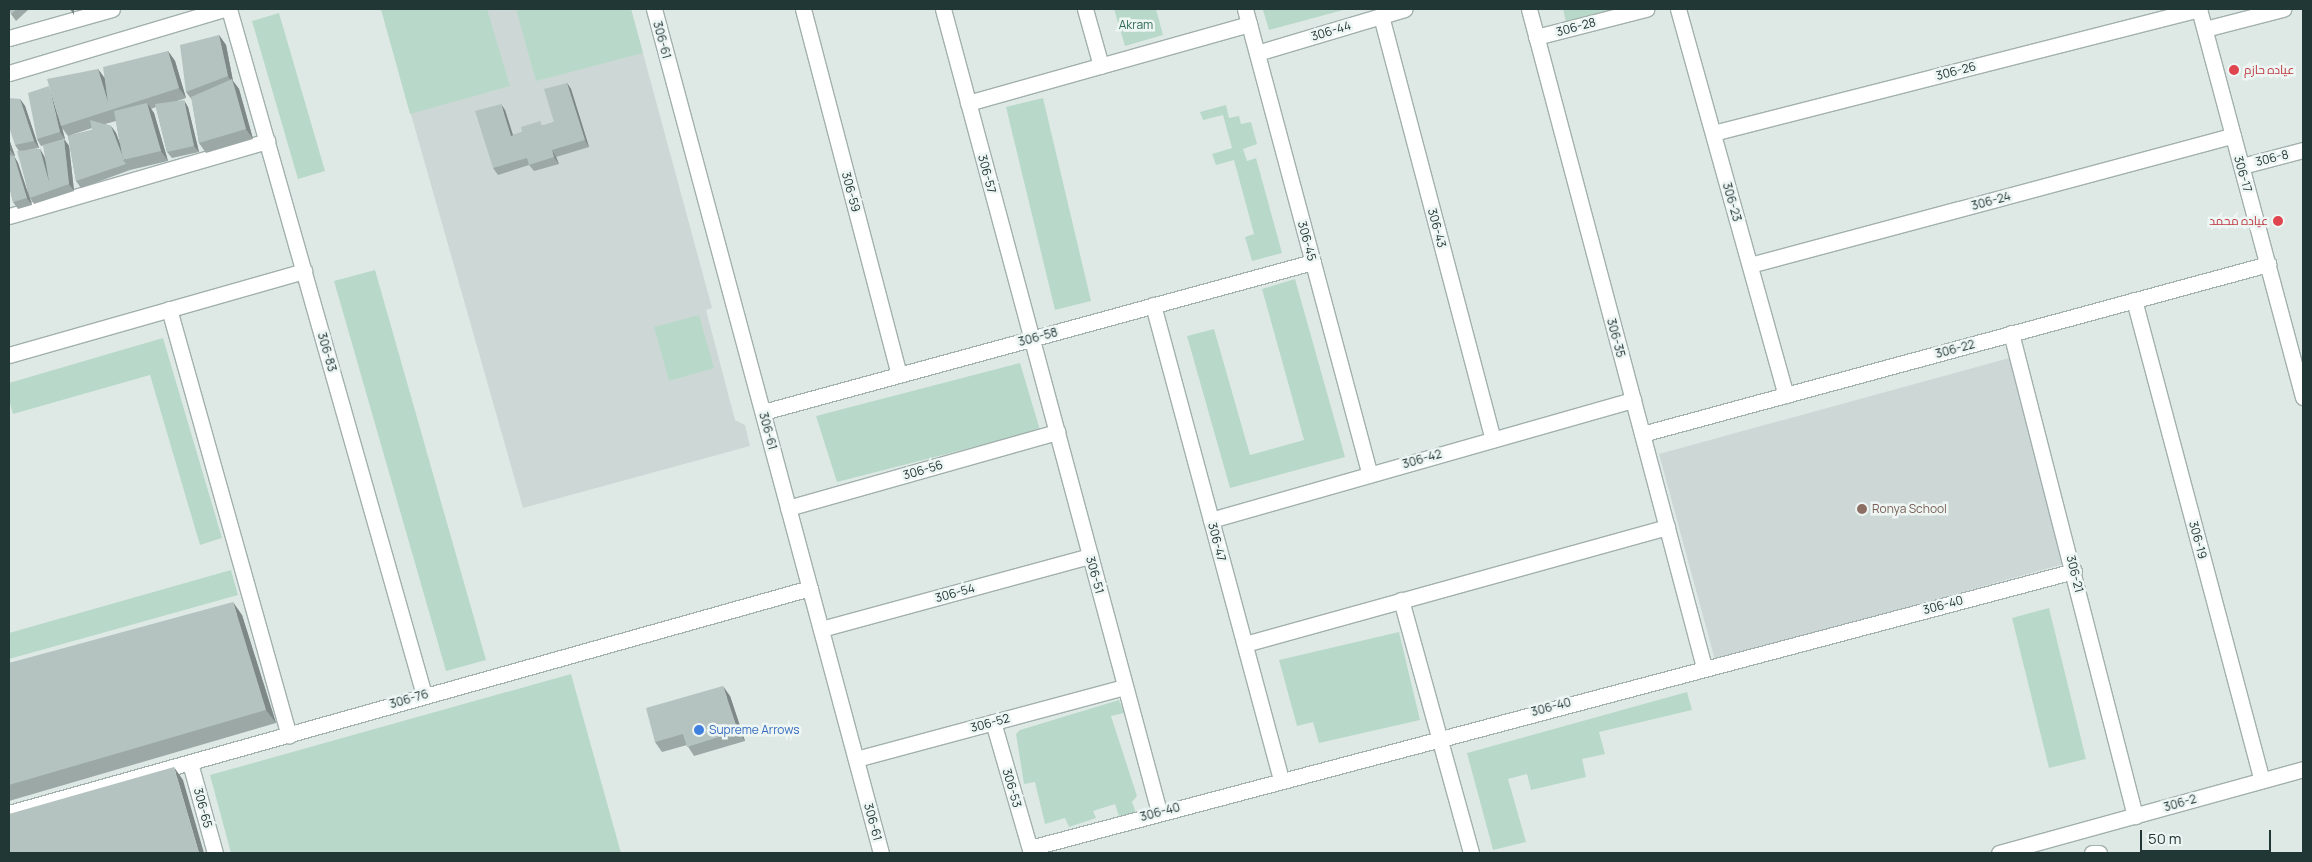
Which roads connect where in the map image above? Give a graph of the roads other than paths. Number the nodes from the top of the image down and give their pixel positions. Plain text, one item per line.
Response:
1 (112, 9) edge
2 (224, 9) edge
3 (229, 9) edge
4 (654, 9) edge
5 (803, 9) edge
6 (943, 9) edge
7 (1085, 9) edge
8 (1245, 9) edge
9 (1406, 9) edge
10 (1529, 9) edge
11 (1646, 9) edge
12 (1678, 9) edge
13 (2199, 9) edge
14 (2283, 9) edge
15 (1381, 16) junction
16 (1249, 24) junction
17 (2205, 29) junction
18 (1536, 37) junction
19 (9, 38) edge
20 (1257, 53) junction
21 (1101, 66) junction
22 (9, 72) edge
23 (968, 103) junction
24 (1713, 133) junction
25 (2233, 136) junction
26 (267, 140) junction
27 (2303, 150) edge
28 (2242, 166) junction
29 (9, 216) edge
30 (1313, 262) junction
31 (2268, 264) junction
32 (1750, 265) junction
33 (304, 271) junction
34 (2134, 300) junction
35 (1153, 305) junction
36 (169, 309) junction
37 (2011, 334) junction
38 (1031, 338) junction
39 (9, 355) edge
40 (899, 375) junction
41 (1786, 394) junction
42 (2303, 397) edge
43 (1633, 400) junction
44 (762, 412) junction
45 (1056, 432) junction
46 (1642, 434) junction
47 (1493, 439) junction
48 (1370, 474) junction
49 (788, 508) junction
50 (1211, 520) junction
51 (1667, 527) junction
52 (1090, 556) junction
53 (2074, 571) junction
54 (810, 588) junction
55 (1401, 600) junction
56 (252, 602) junction
57 (233, 607) edge
58 (821, 629) junction
59 (1245, 644) junction
60 (1704, 667) junction
61 (1125, 688) junction
62 (424, 695) junction
63 (993, 722) junction
64 (289, 735) junction
65 (1439, 737) junction
66 (856, 758) junction
67 (190, 762) junction
68 (2303, 769) edge
69 (1281, 780) junction
70 (2262, 780) junction
71 (1159, 812) junction
72 (9, 813) edge
73 (2135, 816) junction
74 (2085, 830) junction
75 (1030, 851) edge
76 (215, 853) edge
77 (881, 853) edge
78 (1472, 853) edge
79 (1999, 853) edge
80 (2094, 853) edge

1 - 19 street
2 - 22 street
3 - 26 street, 306-83
4 - 44 street, 306-61
5 - 40 street, 306-59
6 - 23 street, 306-57
7 - 21 street
8 - 16 street, 306-45
9 - 15 street, 306-44
10 - 18 street, 306-35
11 - 18 street, 306-28
12 - 24 street, 306-23
13 - 17 street, 306-17
13 - 24 street, 306-26
14 - 17 street
15 - 20 street, 306-44
15 - 47 street, 306-43
16 - 20 street, 306-45
16 - 21 street
17 - 25 street, 306-17
18 - 43 street, 306-35
20 - 30 street, 306-45
21 - 23 street
23 - 38 street, 306-57
24 - 32 street, 306-23
25 - 28 street, 306-17
25 - 32 street, 306-24
26 - 29 street
26 - 33 street, 306-83
27 - 28 street, 306-8
28 - 31 street, 306-17
30 - 35 street, 306-58
30 - 48 street, 306-45
31 - 34 street, 306-22
31 - 42 street, 306-17
32 - 41 street, 306-23
33 - 36 street
33 - 62 street, 306-83
34 - 37 street, 306-22
34 - 70 street, 306-19
35 - 38 street, 306-58
35 - 50 street, 306-47
36 - 39 street
36 - 56 street
37 - 41 street, 306-22
37 - 53 street, 306-21
38 - 40 street, 306-58
38 - 45 street, 306-51
40 - 44 street, 306-58
41 - 46 street, 306-22
43 - 46 street, 306-35
43 - 47 street, 306-42
44 - 49 street, 306-61
45 - 49 street, 306-56
45 - 52 street, 306-51
46 - 51 street, 306-35
47 - 48 street, 306-42
48 - 50 street, 306-42
49 - 54 street, 306-61
50 - 59 street, 306-47
51 - 55 street
51 - 60 street, 306-35
52 - 58 street, 306-54
52 - 61 street, 306-51
53 - 60 street, 306-40
53 - 73 street, 306-21
54 - 58 street, 306-61
54 - 62 street, 306-76
55 - 59 street
55 - 65 street
56 - 57 street
56 - 64 street
58 - 66 street, 306-61
59 - 69 street, 306-47
60 - 65 street, 306-40
61 - 63 street, 306-52
61 - 71 street, 306-51
62 - 64 street, 306-76
63 - 66 street, 306-52
63 - 75 street, 306-53
64 - 67 street, 306-76
65 - 69 street, 306-40
65 - 78 street
66 - 77 street, 306-61
67 - 72 street, 306-76
67 - 76 street, 306-65
68 - 70 street, 306-2
69 - 71 street, 306-40
70 - 73 street, 306-2
71 - 75 street, 306-40
73 - 74 street, 306-2
74 - 79 street, 306-2
74 - 80 street

